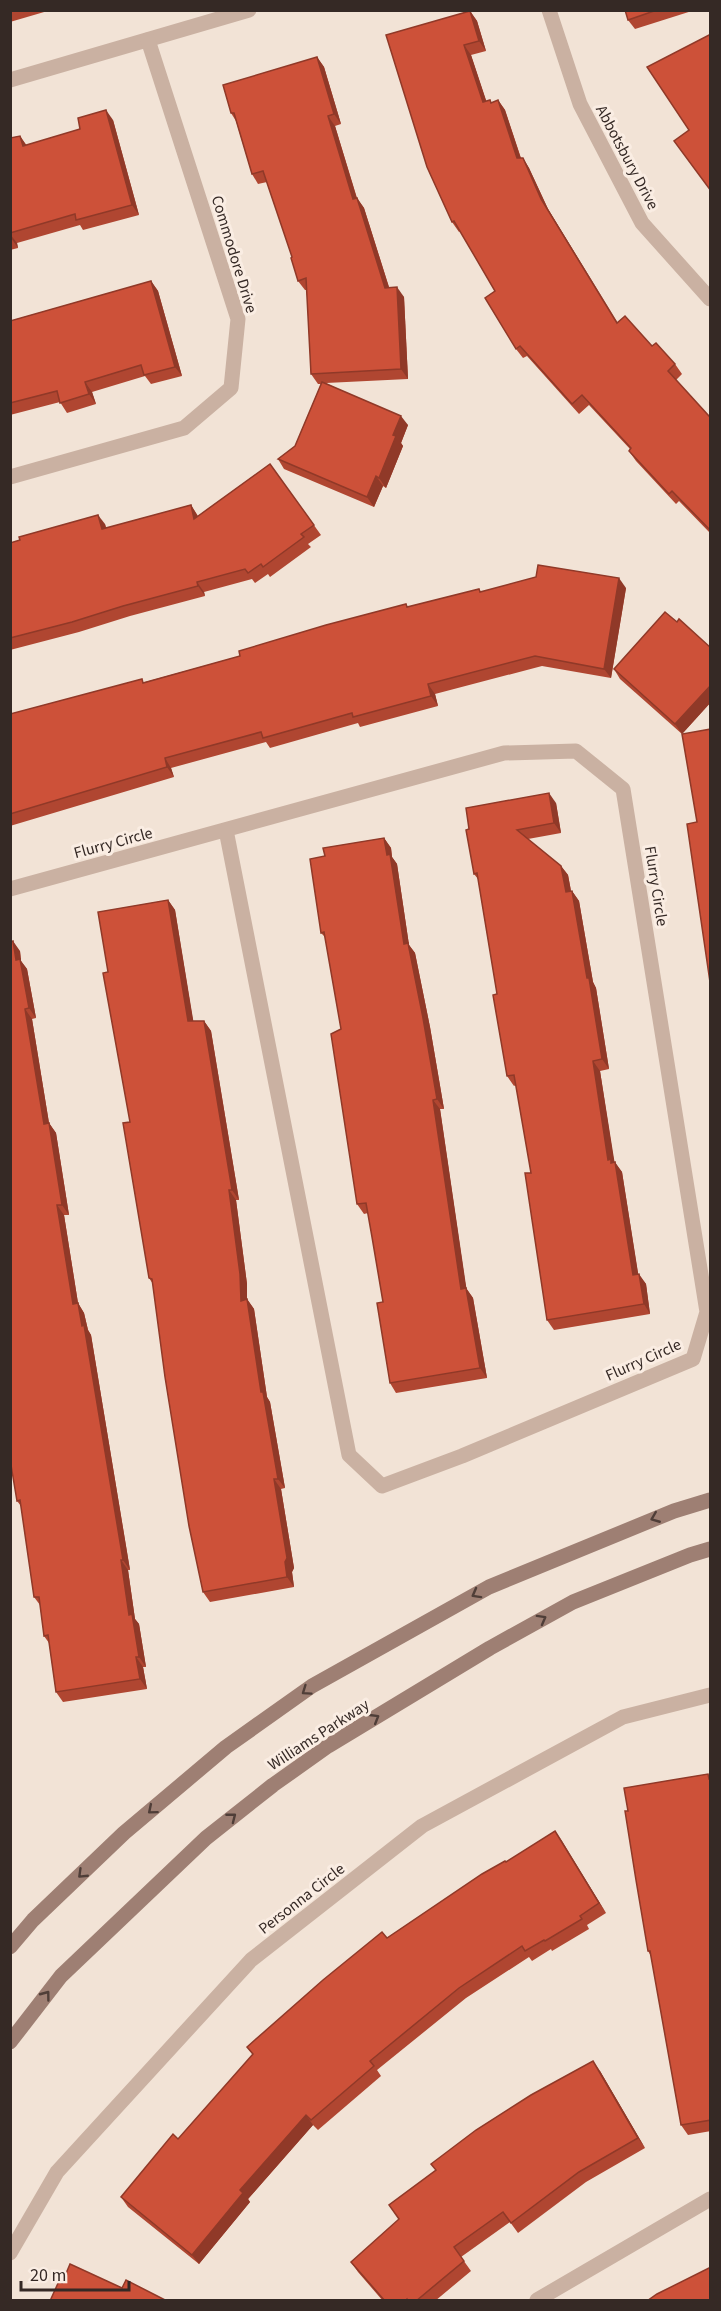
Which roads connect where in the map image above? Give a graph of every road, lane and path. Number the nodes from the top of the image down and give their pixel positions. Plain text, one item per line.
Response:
1 (249, 10) edge
2 (549, 10) edge
3 (148, 40) junction
4 (10, 80) edge
5 (711, 299) edge
6 (10, 477) edge
7 (225, 830) junction
8 (10, 889) edge
9 (711, 1500) edge
10 (711, 1549) edge
11 (711, 1695) edge
12 (10, 1947) edge
13 (10, 2042) edge
14 (711, 2199) edge
15 (10, 2253) edge
16 (537, 2301) edge

1 - 3 street
2 - 5 street, Abbotsbury Drive
3 - 4 street
3 - 6 street, Commodore Drive
7 - 7 street, Flurry Circle
7 - 8 street, Flurry Circle
9 -> 12 main road
13 -> 10 main road, Williams Parkway
11 - 15 street, Personna Circle
14 - 16 street

